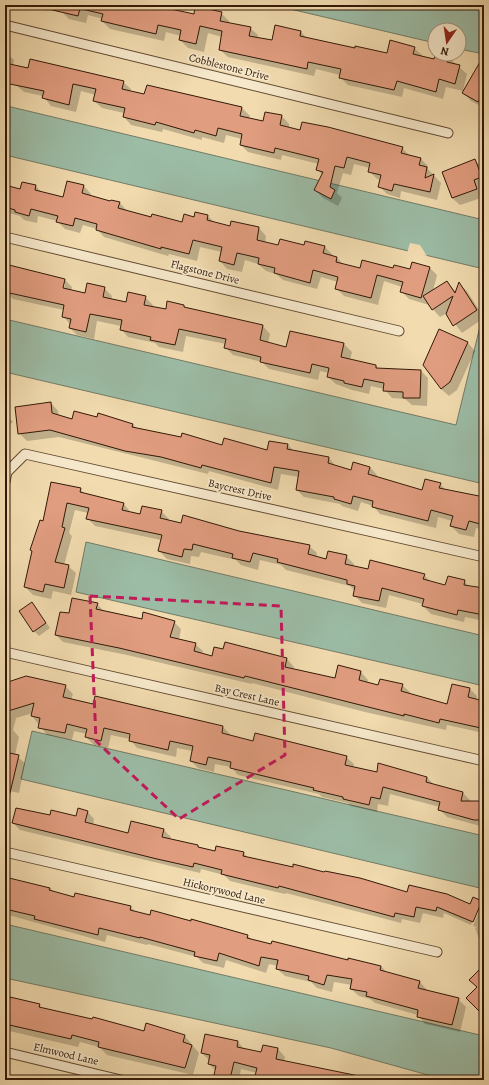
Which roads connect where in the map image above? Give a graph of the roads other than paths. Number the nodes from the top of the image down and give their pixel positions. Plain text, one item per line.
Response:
1 (5, 25) edge
2 (448, 132) dead end
3 (5, 237) edge
4 (399, 332) dead end
5 (5, 482) edge
6 (484, 557) edge
7 (5, 652) edge
8 (484, 761) edge
9 (5, 852) edge
10 (437, 952) dead end
11 (5, 1052) edge
12 (121, 1080) edge

1 - 2 street, Cobblestone Drive
3 - 4 street, Flagstone Drive
5 - 6 street, Baycrest Drive
7 - 8 street, Bay Crest Lane
9 - 10 street, Hickorywood Lane
11 - 12 street, Elmwood Lane

